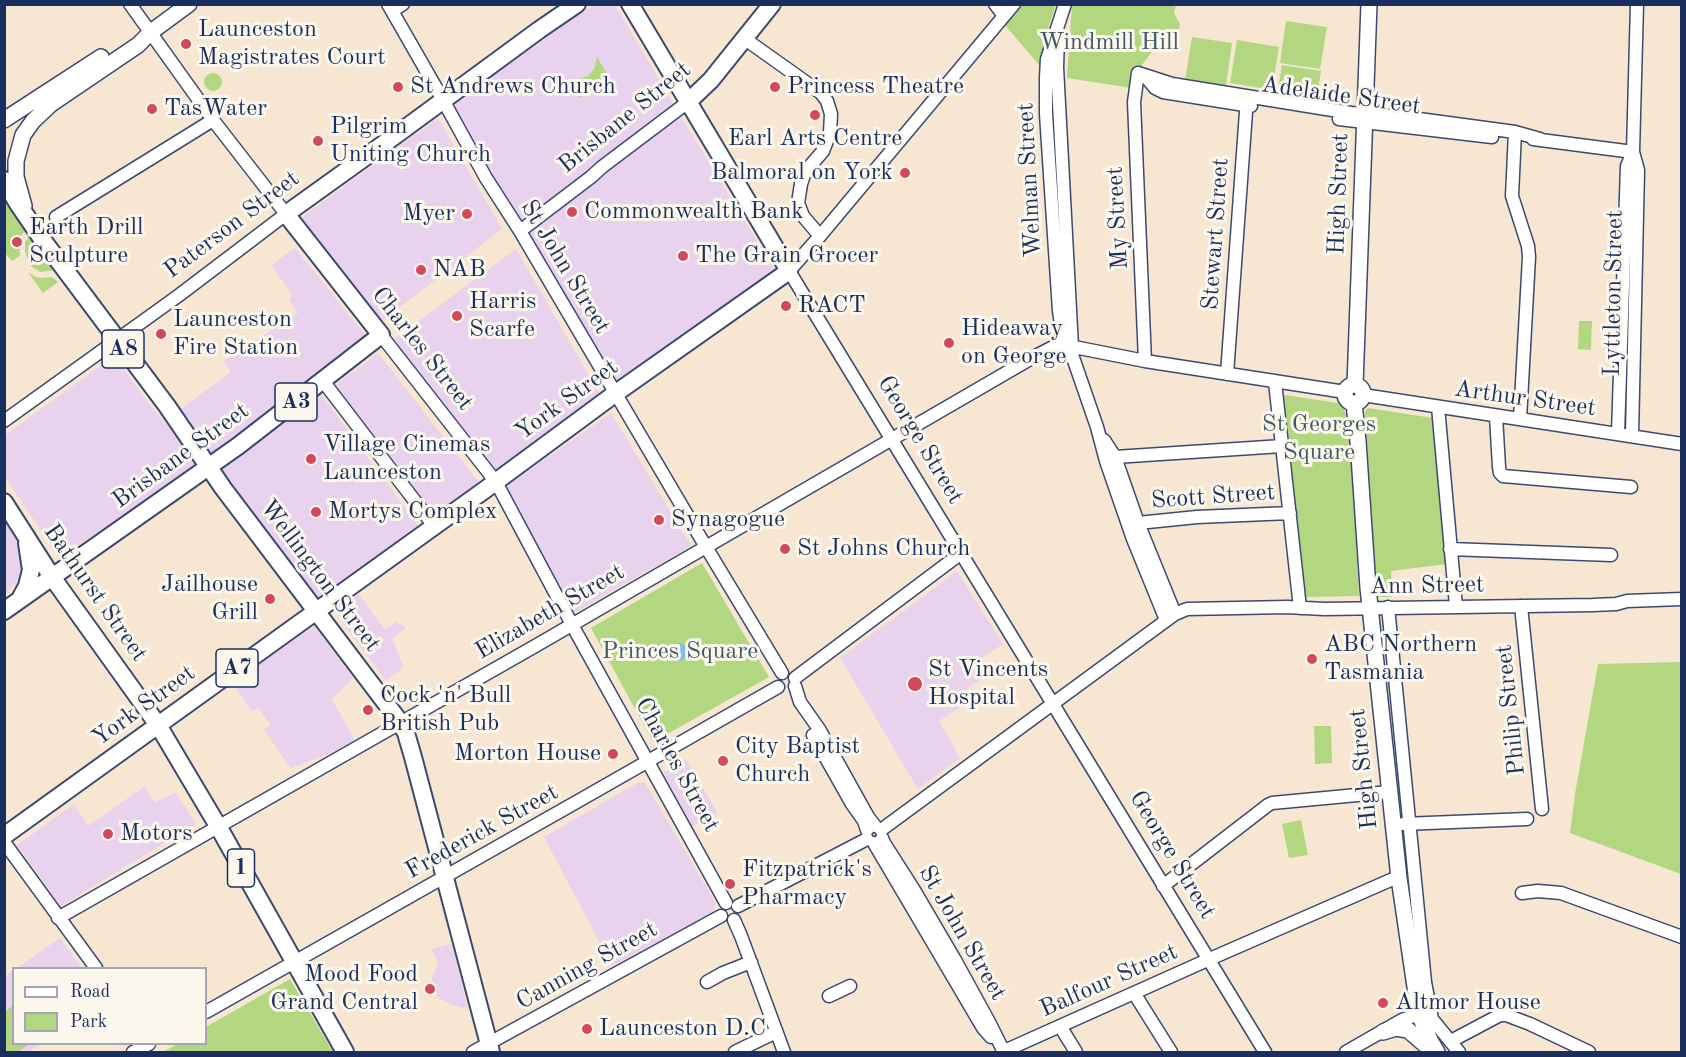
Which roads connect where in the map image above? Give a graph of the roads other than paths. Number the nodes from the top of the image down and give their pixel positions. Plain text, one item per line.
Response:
1 (130, 4) edge
2 (189, 4) edge
3 (404, 4) edge
4 (577, 4) edge
5 (630, 4) edge
6 (772, 4) edge
7 (995, 4) edge
8 (1014, 4) edge
9 (1369, 4) edge
10 (1637, 4) edge
11 (390, 8) edge
12 (1063, 10) edge
13 (1004, 16) junction
14 (151, 32) junction
15 (745, 39) junction
16 (1142, 74) joint
17 (443, 99) junction
18 (1247, 101) junction
19 (688, 102) junction
20 (1358, 118) junction
21 (4, 120) edge
22 (213, 120) junction
23 (1515, 136) junction
24 (1633, 152) junction
25 (4, 180) edge
26 (286, 214) junction
27 (56, 217) dead end
28 (31, 223) junction
29 (520, 231) junction
30 (820, 236) junction
31 (789, 271) junction
32 (381, 335) junction
33 (116, 340) junction
34 (1068, 346) junction
35 (1145, 361) junction
36 (1227, 374) junction
37 (323, 381) junction
38 (1275, 382) junction
39 (616, 393) junction
40 (1354, 394) junction
41 (1438, 407) junction
42 (1496, 416) junction
43 (1520, 419) junction
44 (4, 421) edge
45 (1097, 427) junction
46 (1618, 433) junction
47 (1632, 435) junction
48 (891, 440) junction
49 (1682, 444) edge
50 (1282, 446) junction
51 (1115, 458) junction
52 (210, 466) junction
53 (496, 482) junction
54 (1631, 487) dead end
55 (4, 502) edge
56 (1290, 513) junction
57 (1138, 523) junction
58 (434, 526) junction
59 (24, 534) junction
60 (706, 547) junction
61 (1450, 549) junction
62 (960, 554) junction
63 (1611, 555) dead end
64 (52, 577) junction
65 (1682, 599) edge
66 (20, 600) junction
67 (1456, 606) junction
68 (1521, 606) junction
69 (1370, 607) junction
70 (1388, 607) junction
71 (1300, 608) junction
72 (4, 611) edge
73 (316, 611) junction
74 (1170, 617) junction
75 (572, 624) junction
76 (789, 685) junction
77 (1052, 704) junction
78 (400, 722) junction
79 (158, 725) junction
80 (647, 761) junction
81 (1389, 792) junction
82 (1542, 809) dead end
83 (1527, 819) dead end
84 (1392, 824) junction
85 (1410, 824) junction
86 (218, 826) junction
87 (874, 834) junction
88 (4, 836) edge
89 (4, 842) edge
90 (446, 876) junction
91 (1399, 878) junction
92 (1162, 886) junction
93 (1522, 893) dead end
94 (728, 908) junction
95 (58, 918) junction
96 (1682, 937) edge
97 (1208, 960) junction
98 (293, 962) junction
99 (751, 962) junction
100 (95, 967) edge
101 (707, 982) dead end
102 (850, 986) dead end
103 (1134, 993) junction
104 (829, 996) dead end
105 (207, 1011) edge
106 (1419, 1014) junction
107 (1060, 1026) junction
108 (777, 1032) junction
109 (1383, 1032) junction
110 (1451, 1041) junction
111 (147, 1045) edge
112 (490, 1048) edge
113 (1003, 1052) edge
114 (133, 1053) edge
115 (345, 1053) edge
116 (472, 1053) edge
117 (735, 1053) edge
118 (784, 1053) edge
119 (1076, 1053) edge
120 (1171, 1053) edge
121 (1265, 1053) edge
122 (1346, 1053) edge
123 (1436, 1053) edge
124 (1459, 1053) edge
125 (1589, 1053) edge

1 - 14 street, Charles Street
2 - 14 main road
3 - 11 street
4 - 17 highway, Paterson Street
5 - 19 highway, George Street
6 - 15 highway, Brisbane Street
7 - 13 street
8 - 13 street, York Street
9 - 20 main road, High Street
10 - 24 street, Lyttleton Street
11 - 17 street, St John Street
12 - 34 street, Welman Street
13 - 30 street, York Street
14 - 21 main road
14 - 22 street, Charles Street
14 - 28 main road
15 - 19 highway, Brisbane Street
15 - 30 street
16 - 18 street, Adelaide Street
16 - 35 street, My Street
17 - 26 highway, Paterson Street
17 - 29 street, St John Street
18 - 20 street, Adelaide Street
18 - 36 street, Stewart Street
19 - 29 street, Brisbane Street
19 - 31 highway, George Street
20 - 23 street, Adelaide Street
20 - 40 main road, High Street
22 - 26 street, Charles Street
22 - 27 street
23 - 24 street, Adelaide Street
23 - 43 street
24 - 46 street, Lyttleton Street
24 - 47 street, Lyttleton Street
25 - 28 highway, Wellington Street / A8
26 - 32 highway, Charles Street
26 - 33 street, Paterson Street
28 - 33 highway, Wellington Street / A8
29 - 39 street, St John Street
30 - 31 street, York Street
31 - 39 highway, York Street
31 - 48 street, George Street
32 - 37 highway, Brisbane Street / A3
32 - 53 street, Charles Street
33 - 44 street, Paterson Street
33 - 52 highway, Wellington Street / A8
34 - 35 street, Arthur Street
34 - 45 street, Welman Street
34 - 48 street, Elizabeth Street
35 - 36 street, Arthur Street
36 - 38 street, Arthur Street
37 - 52 highway, Brisbane Street / A3
37 - 58 street
38 - 40 street, Arthur Street
38 - 50 street
39 - 53 highway, York Street
39 - 60 street, St John Street
40 - 41 street, Arthur Street
40 - 69 main road, High Street
41 - 42 street, Arthur Street
41 - 61 street
42 - 43 street, Arthur Street
42 - 54 street
43 - 46 street, Arthur Street
45 - 51 street, Welman Street
45 - 74 street, Welman Street
46 - 47 street, Arthur Street
47 - 49 street, Arthur Street
48 - 60 street, Elizabeth Street
48 - 62 street, George Street
50 - 51 street
50 - 56 street
51 - 57 street, Welman Street
52 - 64 highway, Brisbane Street / A3
52 - 73 highway, Wellington Street
53 - 58 highway, York Street
53 - 75 street, Charles Street
55 - 59 highway, Bathurst Street
56 - 57 street, Scott Street
56 - 71 street
57 - 74 street, Welman Street
58 - 73 highway, York Street
59 - 64 highway, Bathurst Street
59 - 66 highway
60 - 75 street, Elizabeth Street
60 - 76 street, St John Street
61 - 63 street
61 - 67 street
62 - 76 street, Frederick Street
62 - 77 street, George Street
64 - 66 highway, Brisbane Street
64 - 79 highway, Bathurst Street / 1
65 - 68 street, Ann Street
66 - 72 highway, Brisbane Street
67 - 68 street, Ann Street
67 - 70 street, Ann Street
68 - 82 street, Philip Street
69 - 70 street, Ann Street
69 - 71 street, Ann Street
69 - 81 main road, High Street
70 - 85 street, High Street
71 - 74 street, Ann Street
73 - 78 highway, Wellington Street
73 - 79 highway, York Street / A7
74 - 77 street, Canning Street
75 - 78 street, Elizabeth Street
75 - 80 street, Charles Street
76 - 80 street, Frederick Street
76 - 87 street, St John Street
77 - 87 street, Canning Street
77 - 92 street, George Street
78 - 86 street, Elizabeth Street
78 - 90 highway, Wellington Street
79 - 86 highway, Bathurst Street / 1
79 - 88 highway, York Street / A7
80 - 90 street, Frederick Street
80 - 94 street, Charles Street
81 - 84 main road, High Street
81 - 92 street
83 - 85 street
84 - 85 street
84 - 91 main road, High Street
85 - 110 street, High Street
86 - 95 street, Elizabeth Street
86 - 98 highway, Bathurst Street / 1
87 - 94 street, Canning Street
87 - 113 street, St John Street
89 - 95 street
90 - 98 street, Frederick Street
90 - 112 highway, Wellington Street
91 - 97 street, Balfour Street
91 - 106 main road, High Street
92 - 97 street, George Street
93 - 96 street
94 - 99 street
94 - 112 street, Canning Street
95 - 100 street
97 - 103 street, Balfour Street
97 - 121 street, George Street
98 - 105 street, Frederick Street
98 - 115 highway, Bathurst Street / 1
99 - 101 street
99 - 108 street
102 - 104 street
103 - 107 street, Balfour Street
103 - 120 street
106 - 109 street
106 - 123 main road, High Street
107 - 113 street, Balfour Street
107 - 119 street
108 - 117 street
108 - 118 street
109 - 122 street
109 - 123 main road
110 - 124 street, High Street
110 - 125 street
111 - 114 street
112 - 116 street, Canning Street

